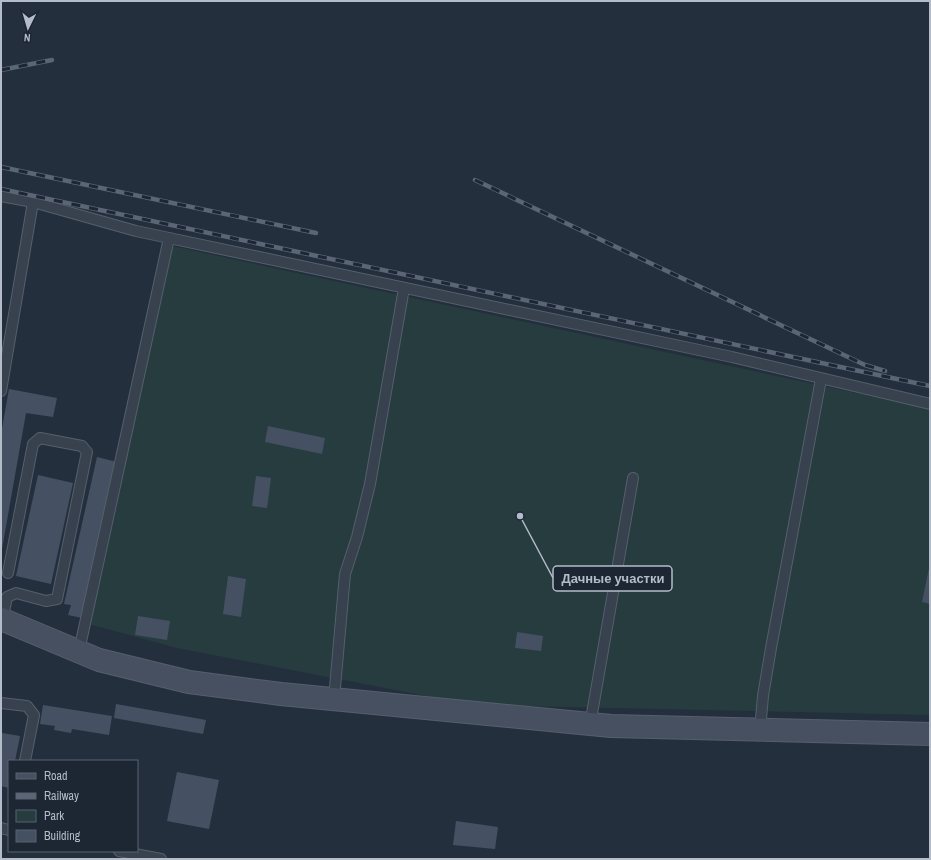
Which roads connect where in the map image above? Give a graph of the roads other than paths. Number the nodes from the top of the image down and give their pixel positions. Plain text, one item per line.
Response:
1 (1, 196) edge
2 (33, 202) junction
3 (169, 238) junction
4 (404, 288) junction
5 (821, 378) junction
6 (1, 391) edge
7 (930, 404) edge
8 (633, 478) dead end
9 (8, 573) dead end
10 (1, 621) edge
11 (79, 651) junction
12 (334, 699) junction
13 (1, 703) edge
14 (590, 725) junction
15 (760, 730) junction
16 (930, 734) edge
17 (25, 760) edge
18 (124, 852) edge
19 (161, 859) edge

1 - 2 lane
2 - 3 lane
2 - 6 lane
3 - 4 lane
3 - 11 lane
4 - 5 lane
4 - 12 lane
5 - 7 lane
5 - 15 lane
8 - 14 lane
9 - 10 lane
10 - 11 main road
11 - 12 main road
12 - 14 main road
13 - 17 lane
14 - 15 main road
15 - 16 main road
18 - 19 lane

